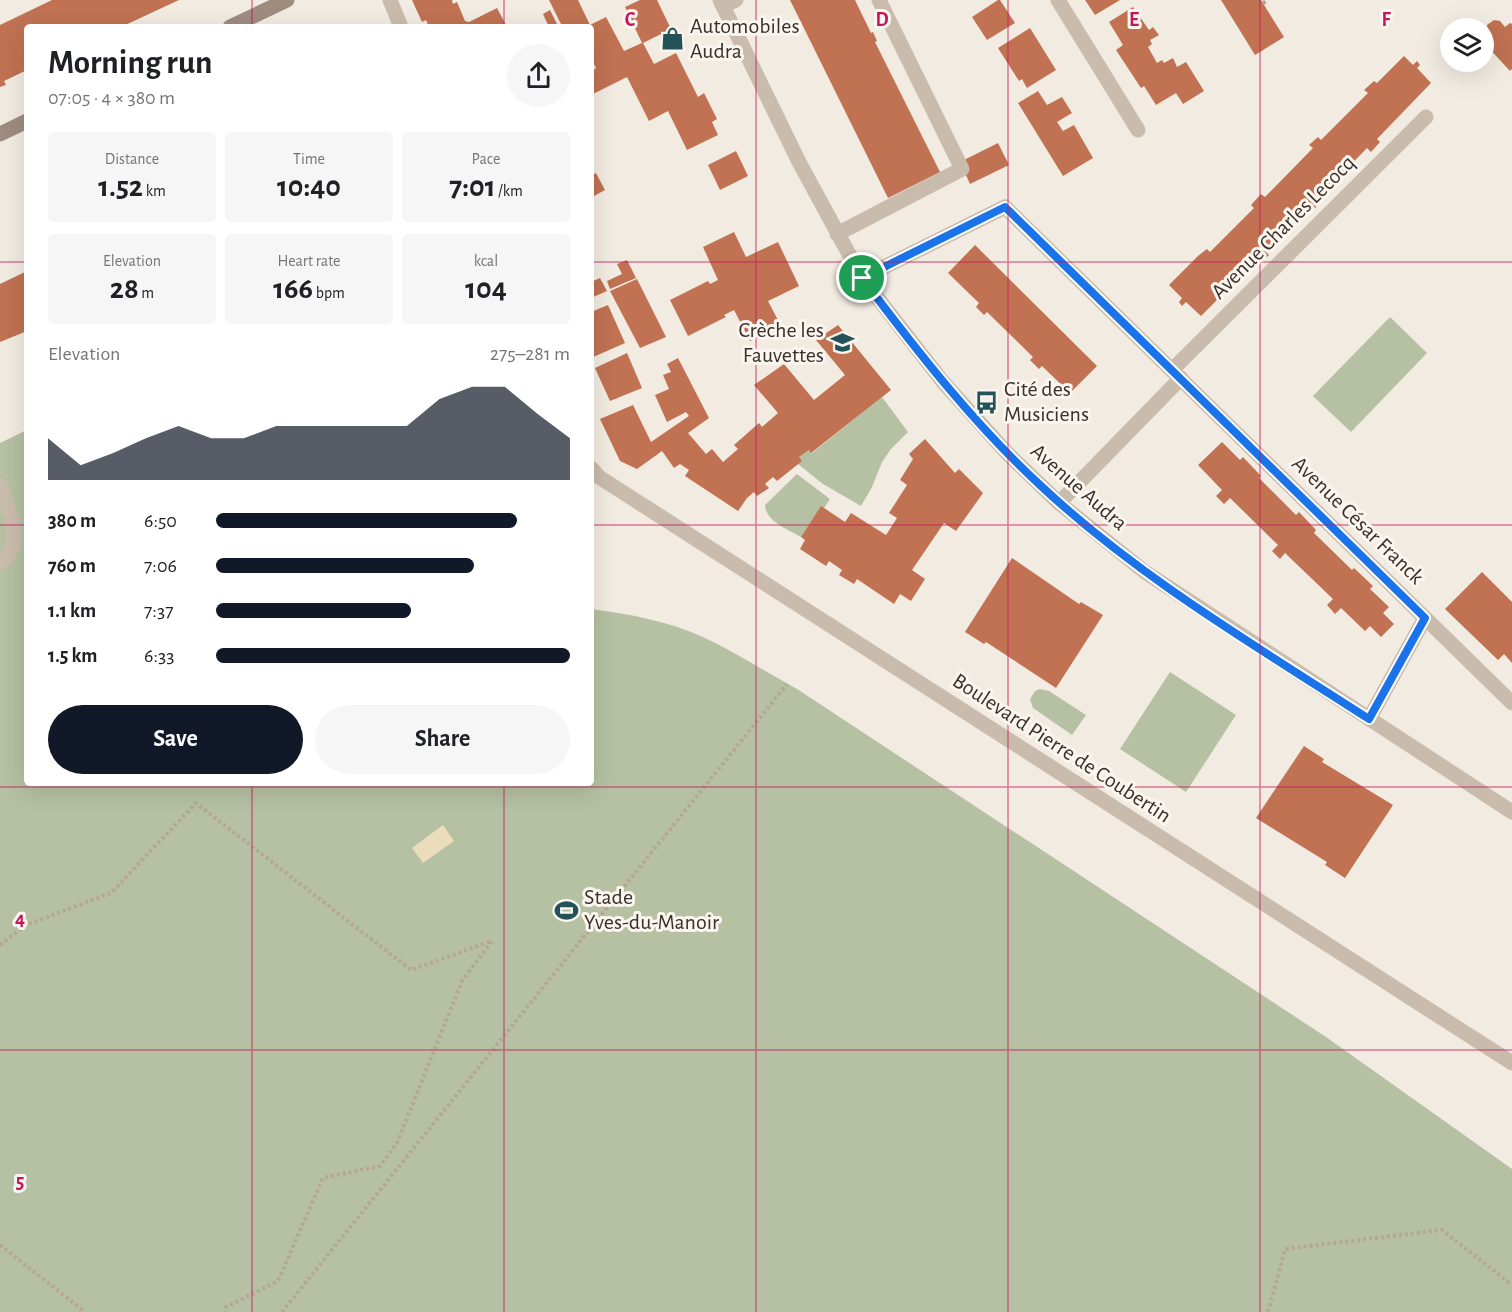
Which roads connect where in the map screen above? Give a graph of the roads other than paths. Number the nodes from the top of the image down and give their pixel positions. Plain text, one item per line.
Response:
1 (287, 0) edge
2 (390, 0) edge
3 (879, 0) edge
4 (1058, 0) edge
5 (726, 2) edge
6 (236, 24) edge
7 (400, 24) edge
8 (1426, 117) dead end
9 (24, 123) edge
10 (1138, 130) dead end
11 (0, 134) edge
12 (837, 234) junction
13 (862, 278) junction
14 (1176, 374) junction
15 (594, 471) edge
16 (0, 485) edge
17 (1059, 503) junction
18 (0, 562) edge
19 (1425, 618) junction
20 (1512, 703) edge
21 (1369, 719) junction
22 (1512, 812) edge
23 (1512, 1063) edge

1 - 6 main road
2 - 7 street
3 - 12 street
4 - 10 street
5 - 12 street, Avenue Audra
8 - 14 street, Avenue Charles Lecocq
9 - 11 main road
12 - 13 street, Avenue Audra
13 - 14 street, Avenue César Franck
13 - 17 street, Avenue Audra
14 - 17 street, Avenue Charles Lecocq
14 - 19 street, Avenue César Franck
15 - 23 street, Boulevard Pierre de Coubertin
16 - 18 street
17 - 21 street, Avenue Audra
19 - 20 street, Avenue César Franck
19 - 21 street
21 - 22 street, Avenue Audra

